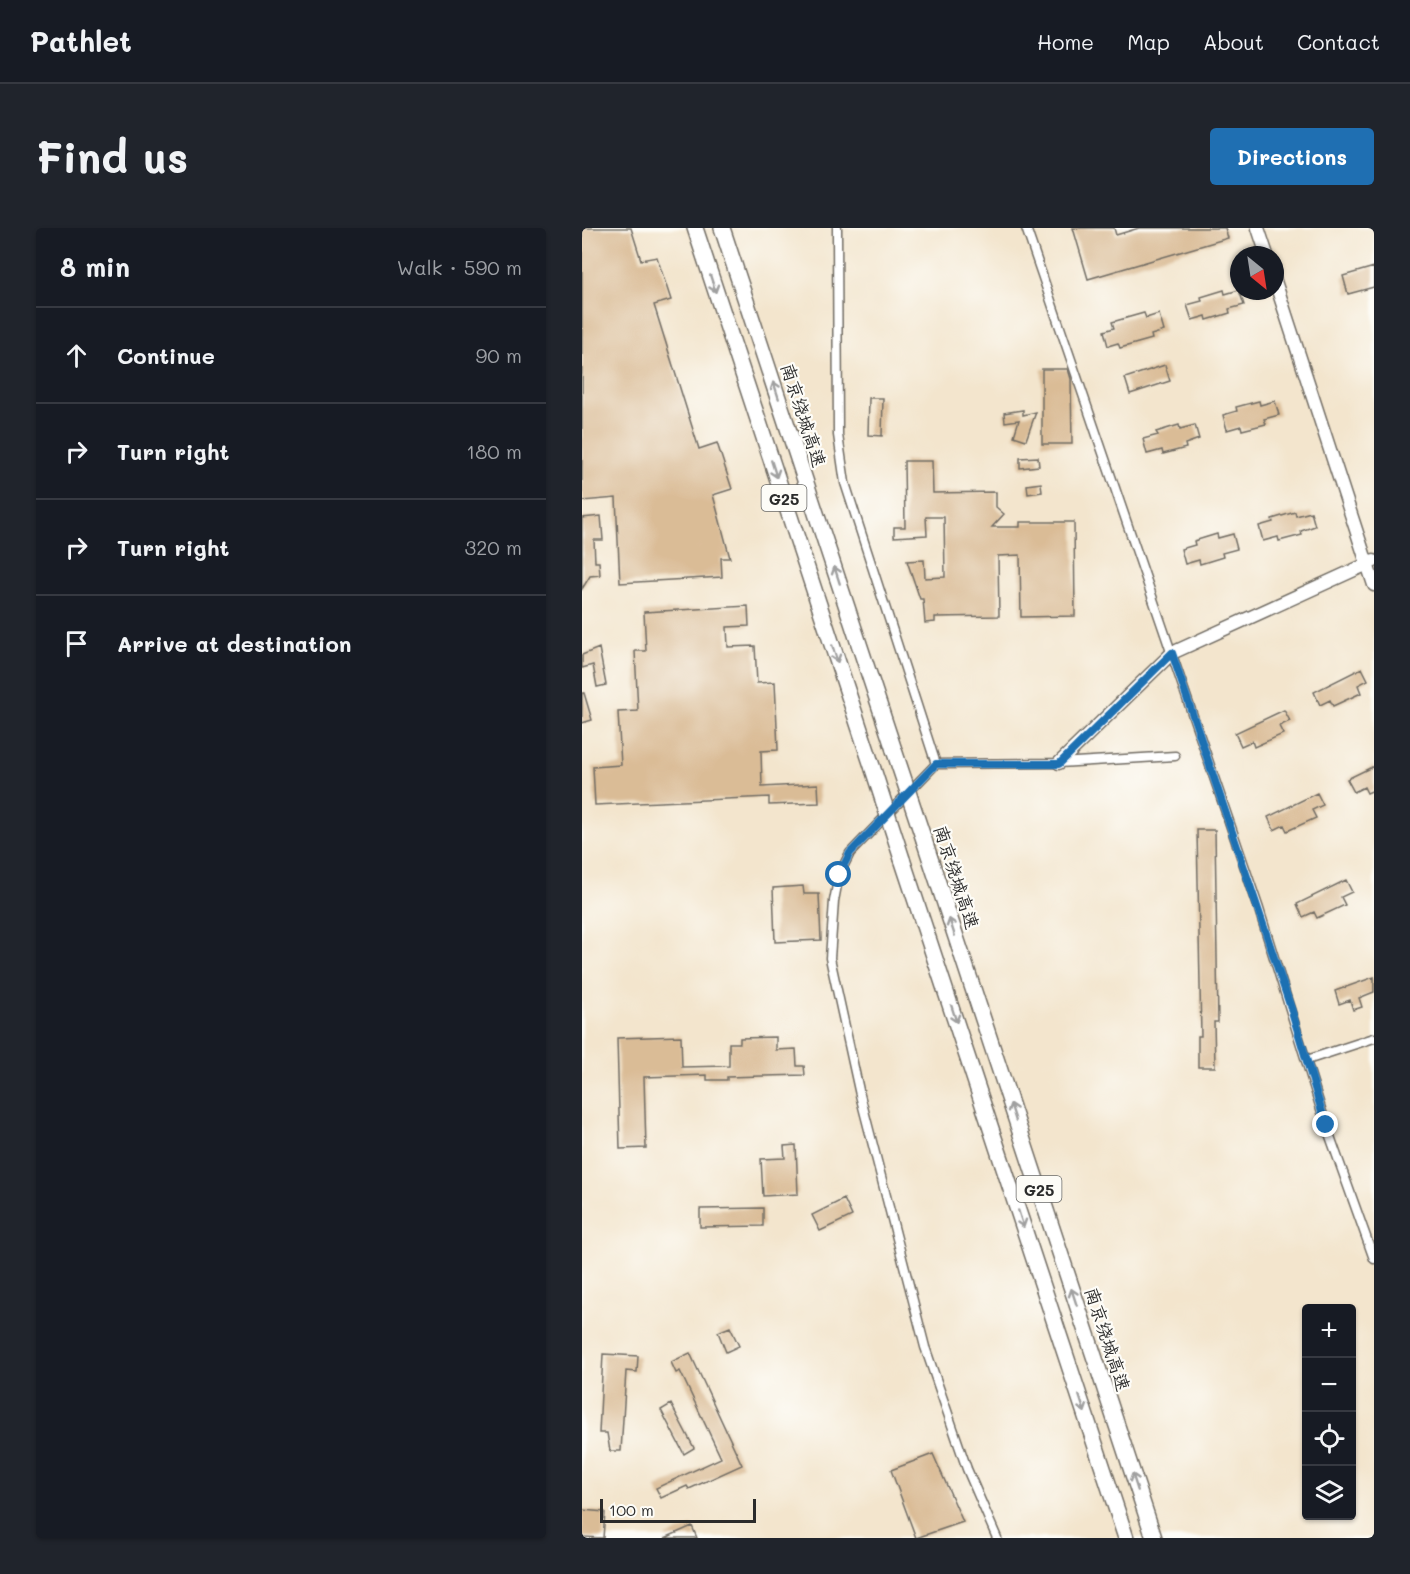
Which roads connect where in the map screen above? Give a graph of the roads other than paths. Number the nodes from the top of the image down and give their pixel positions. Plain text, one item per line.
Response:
1 (695, 228) edge
2 (722, 228) edge
3 (837, 228) edge
4 (1026, 228) edge
5 (1258, 228) edge
6 (1264, 246) edge
7 (1281, 300) edge
8 (1370, 562) edge
9 (1374, 585) edge
10 (1172, 653) junction
11 (1175, 756) dead end
12 (936, 764) junction
13 (1059, 764) junction
14 (1374, 1038) edge
15 (1307, 1060) junction
16 (1374, 1259) edge
17 (997, 1538) edge
18 (1126, 1538) edge
19 (1154, 1538) edge

1 -> 18 highway, G25, bridge
19 -> 2 highway, 南京绕城高速 / G25, bridge
3 - 12 street
4 - 10 street
5 - 6 street
7 - 8 street
8 - 9 street
8 - 10 street
10 - 13 street
10 - 15 street
11 - 13 street
12 - 13 street
12 - 17 street
14 - 15 street
15 - 16 street

